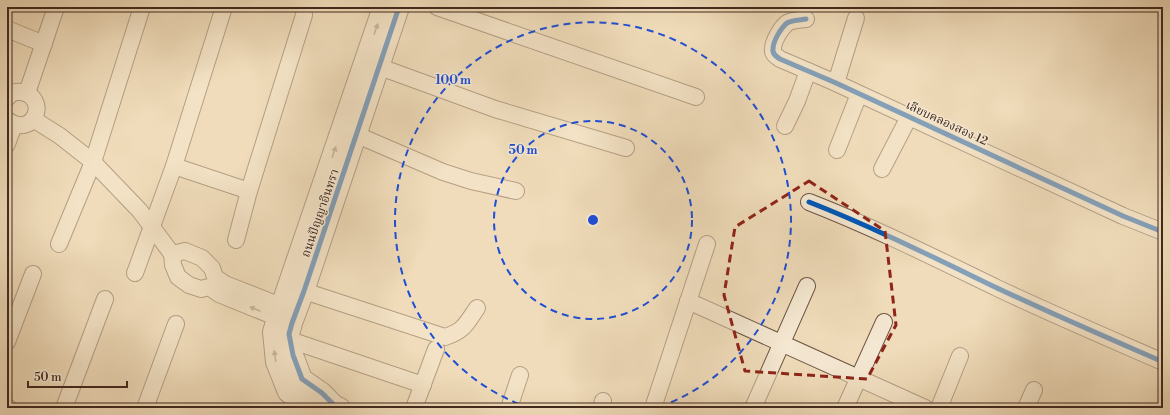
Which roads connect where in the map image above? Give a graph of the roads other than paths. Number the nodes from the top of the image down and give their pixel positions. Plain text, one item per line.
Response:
1 (56, 7) edge
2 (142, 7) edge
3 (224, 7) edge
4 (384, 7) edge
5 (399, 7) edge
6 (437, 7) edge
7 (304, 14) dead end
8 (856, 18) dead end
9 (806, 20) dead end
10 (7, 29) edge
11 (44, 44) junction
12 (372, 64) junction
13 (808, 71) junction
14 (836, 83) junction
15 (27, 93) junction
16 (858, 94) junction
17 (696, 97) dead end
18 (7, 98) edge
19 (909, 117) junction
20 (33, 119) junction
21 (11, 123) edge
22 (785, 126) dead end
23 (357, 135) junction
24 (7, 144) edge
25 (626, 148) dead end
26 (837, 150) dead end
27 (93, 162) junction
28 (174, 166) junction
29 (882, 169) dead end
30 (249, 191) junction
31 (516, 192) dead end
32 (809, 202) dead end
33 (152, 226) junction
34 (1163, 232) edge
35 (236, 240) dead end
36 (59, 244) dead end
37 (707, 244) dead end
38 (172, 254) junction
39 (135, 273) dead end
40 (33, 274) dead end
41 (212, 282) junction
42 (807, 286) dead end
43 (304, 290) junction
44 (105, 299) dead end
45 (688, 301) junction
46 (477, 308) dead end
47 (287, 320) junction
48 (884, 322) dead end
49 (176, 324) dead end
50 (7, 342) edge
51 (782, 343) junction
52 (436, 349) dead end
53 (960, 356) dead end
54 (1163, 362) edge
55 (520, 375) dead end
56 (858, 378) junction
57 (423, 385) junction
58 (1034, 390) dead end
59 (64, 408) edge
60 (145, 408) edge
61 (310, 408) edge
62 (340, 408) edge
63 (414, 408) edge
64 (509, 408) edge
65 (653, 408) edge
66 (753, 408) edge
67 (845, 408) edge
68 (925, 408) edge
69 (939, 408) edge
70 (1026, 408) edge

1 - 11 street
2 - 27 street
3 - 28 street
12 -> 4 street, ถนนปัญญาอินทรา
5 - 12 street, ถนนปัญญาอินทรา
6 - 17 street
7 - 30 street
8 - 14 street
9 - 13 street, เลียบคลองสอง 12
10 - 11 street
11 - 15 street
12 - 23 street, ถนนปัญญาอินทรา
12 - 25 street
47 -> 12 street, ถนนปัญญาอินทรา
13 - 14 street, เลียบคลองสอง 12
13 - 22 street
14 - 16 street, เลียบคลองสอง 12
15 - 18 street
15 - 20 street
16 - 19 street, เลียบคลองสอง 12
16 - 26 street
19 - 29 street
19 - 34 street, เลียบคลองสอง 12
20 - 21 street
20 - 27 street
21 - 24 street
23 - 31 street
23 - 43 street, ถนนปัญญาอินทรา
27 - 33 street
27 - 36 street
28 - 30 street
28 - 33 street
30 - 35 street
32 - 54 street
33 - 38 street
33 - 39 street
37 - 45 street
38 - 41 street
38 - 41 street
40 - 50 street
41 - 47 street
42 - 51 street
43 - 46 street
43 - 47 street, ถนนปัญญาอินทรา
44 - 59 street
45 - 51 street
45 - 65 street
47 - 57 street
61 -> 47 street, ถนนปัญญาอินทรา
47 - 62 street
48 - 56 street
49 - 60 street
51 - 56 street
51 - 66 street
52 - 57 street
53 - 69 street
55 - 64 street
56 - 67 street
56 - 68 street
57 - 63 street
58 - 70 street

